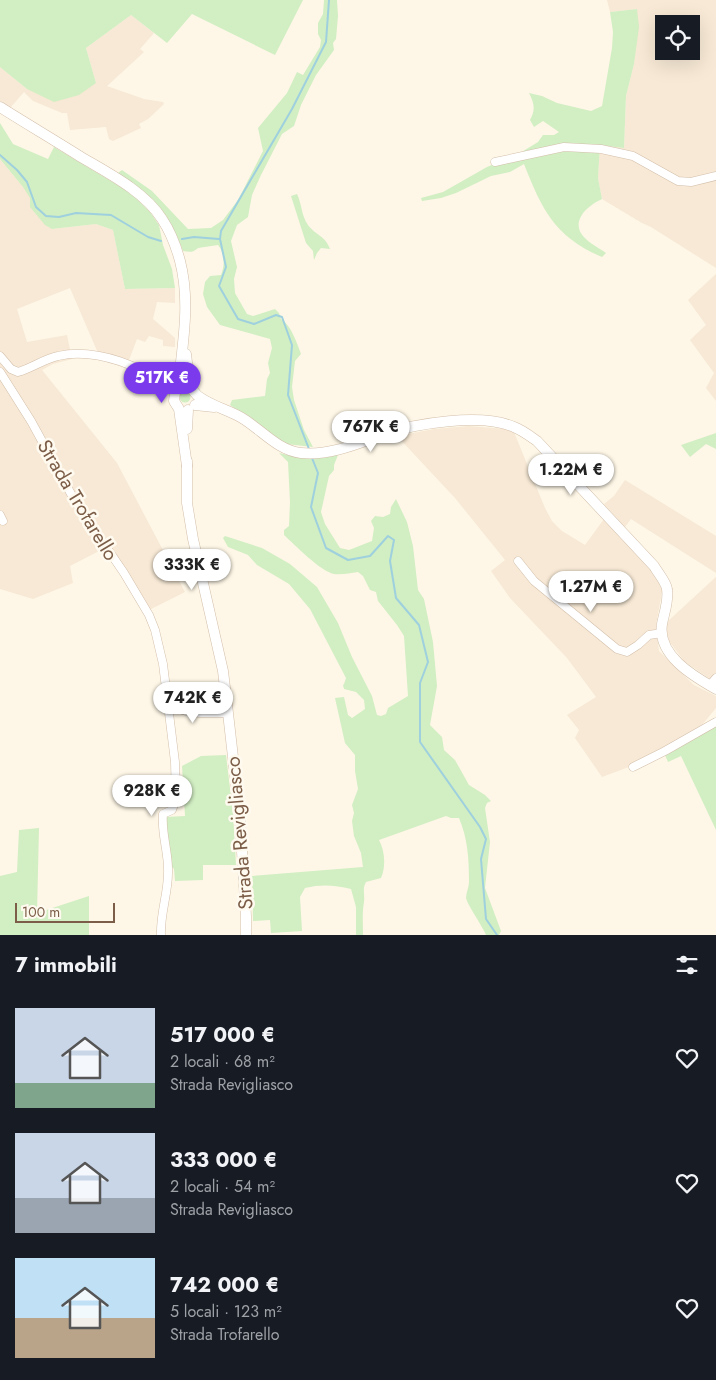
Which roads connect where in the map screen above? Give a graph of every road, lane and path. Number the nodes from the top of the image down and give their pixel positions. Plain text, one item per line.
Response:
1 (0, 107) edge
2 (495, 162) dead end
3 (716, 176) edge
4 (184, 340) junction
5 (0, 356) edge
6 (0, 372) edge
7 (8, 384) junction
8 (0, 388) edge
9 (177, 391) junction
10 (190, 401) junction
11 (518, 562) dead end
12 (662, 633) junction
13 (714, 684) edge
14 (168, 702) junction
15 (228, 713) junction
16 (716, 722) edge
17 (633, 767) dead end
18 (161, 935) edge
19 (246, 935) edge

1 - 4 street
2 - 3 street
4 - 9 street, Strada Revigliasco
4 - 10 street
5 - 9 street
6 - 7 street, Strada Trofarello
7 - 8 street
7 - 14 street, Strada Trofarello
9 - 10 street
9 - 10 street, Strada Revigliasco
10 - 12 street
10 - 15 street, Strada Revigliasco
11 - 12 street
12 - 13 street
14 - 15 street
14 - 18 street, Strada Trofarello
15 - 19 street, Strada Revigliasco
16 - 17 street

